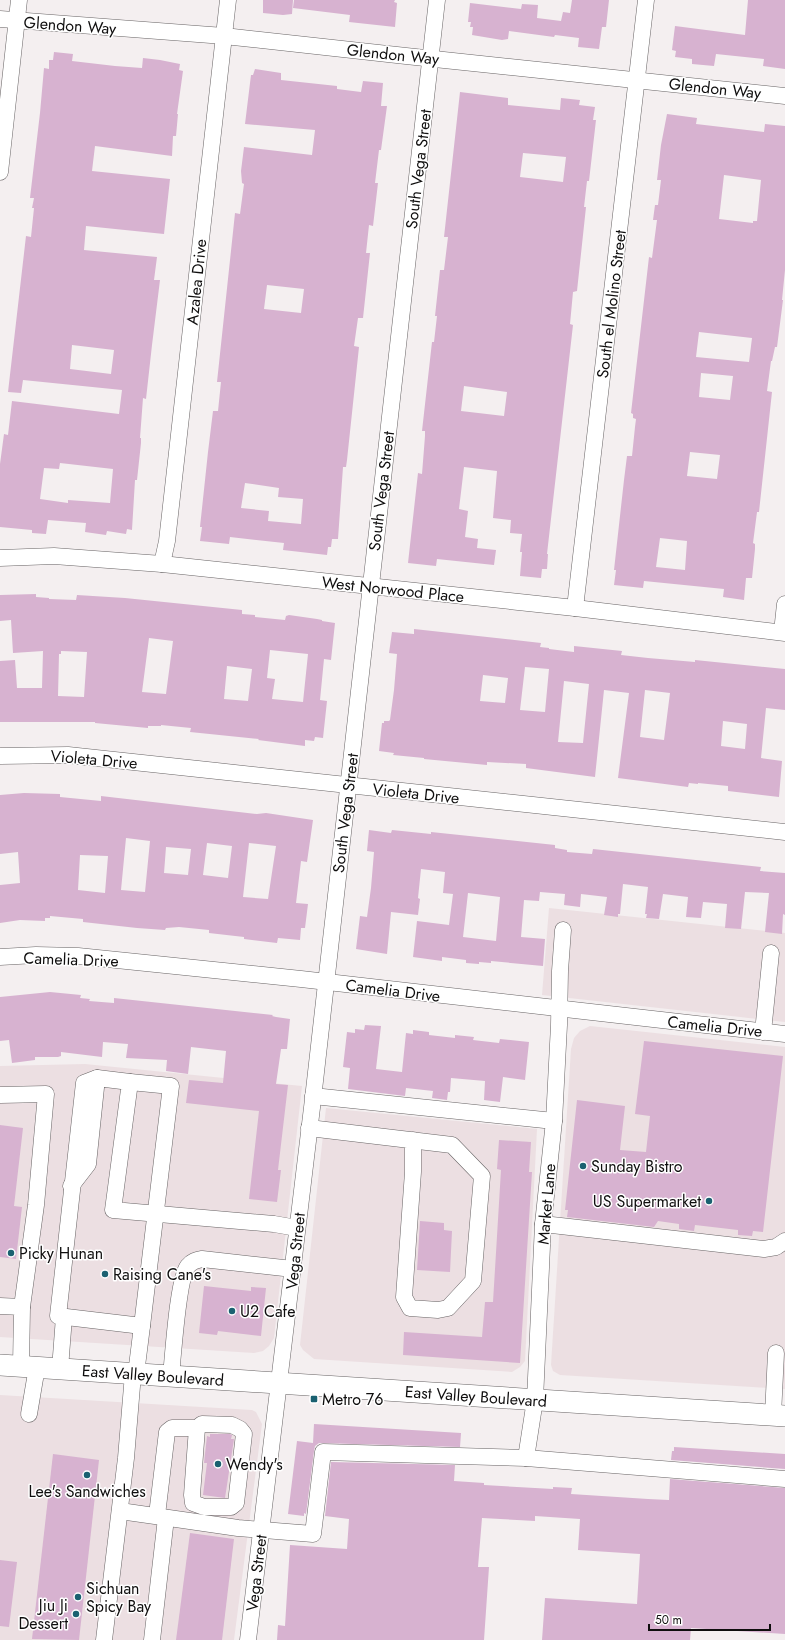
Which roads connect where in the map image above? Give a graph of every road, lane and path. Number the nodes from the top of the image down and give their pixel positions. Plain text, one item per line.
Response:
1 (19, 0) edge
2 (228, 0) edge
3 (437, 0) edge
4 (646, 0) edge
5 (0, 19) edge
6 (18, 21) junction
7 (224, 36) junction
8 (431, 59) junction
9 (637, 80) junction
10 (785, 96) edge
11 (0, 172) edge
12 (0, 558) edge
13 (162, 564) junction
14 (371, 586) junction
15 (785, 604) edge
16 (575, 608) junction
17 (783, 633) edge
18 (0, 756) edge
19 (349, 786) junction
20 (785, 832) edge
21 (563, 930) dead end
22 (771, 953) dead end
23 (0, 957) edge
24 (326, 982) junction
25 (559, 1009) junction
26 (763, 1032) junction
27 (785, 1034) edge
28 (124, 1081) junction
29 (0, 1095) edge
30 (313, 1096) junction
31 (554, 1121) junction
32 (309, 1128) junction
33 (413, 1140) junction
34 (156, 1214) junction
35 (543, 1224) junction
36 (297, 1228) junction
37 (785, 1241) edge
38 (293, 1269) junction
39 (0, 1306) edge
40 (22, 1307) junction
41 (64, 1317) junction
42 (142, 1326) junction
43 (776, 1352) dead end
44 (0, 1365) edge
45 (29, 1367) junction
46 (60, 1369) junction
47 (135, 1374) junction
48 (171, 1376) junction
49 (280, 1384) junction
50 (535, 1400) junction
51 (29, 1414) dead end
52 (779, 1416) edge
53 (197, 1428) junction
54 (526, 1458) junction
55 (785, 1479) edge
56 (120, 1511) junction
57 (162, 1516) junction
58 (262, 1529) junction
59 (104, 1640) edge
60 (152, 1640) edge
61 (248, 1640) edge

1 - 6 street
2 - 7 street, Azalea Drive
3 - 8 street, South Vega Street
4 - 9 street, South el Molino Street
5 - 6 street, Glendon Way
6 - 7 street, Glendon Way
6 - 11 street
7 - 8 street, Glendon Way
7 - 13 street, Azalea Drive
8 - 9 street, Glendon Way
8 - 14 street, South Vega Street
9 - 10 street, Glendon Way
9 - 16 street, South el Molino Street
12 - 13 street, West Norwood Place
13 - 14 street, West Norwood Place
14 - 16 street, West Norwood Place
14 - 19 street, South Vega Street
15 - 17 street
16 - 17 street, West Norwood Place
18 - 19 street, Violeta Drive
19 - 20 street, Violeta Drive
19 - 24 street, South Vega Street
21 - 25 street, Market Lane
22 - 26 street
23 - 24 street, Camelia Drive
24 - 25 street, Camelia Drive
24 - 30 street, Vega Street
25 - 26 street, Camelia Drive
25 - 31 street, Market Lane
26 - 27 street, Camelia Drive
28 - 34 street
28 - 34 street
28 - 41 street
29 - 40 street
30 - 31 street
30 - 32 street, Vega Street
31 - 35 street, Market Lane
32 - 33 street
32 - 36 street, Vega Street
33 - 33 street
34 - 36 street
34 - 42 street
35 - 37 street
35 - 50 street, Market Lane
36 - 38 street, Vega Street
38 - 48 street
38 - 49 street, Vega Street
39 - 40 street
40 - 45 street
41 - 42 street
41 - 46 street
42 - 47 street
43 - 52 street
44 - 45 main road, East Valley Boulevard
45 - 46 main road, East Valley Boulevard
45 - 51 street
46 - 47 main road, East Valley Boulevard
47 - 48 main road, East Valley Boulevard
47 - 56 street
48 - 49 main road, East Valley Boulevard
49 - 50 main road, East Valley Boulevard
49 - 58 street, Vega Street
50 - 52 main road, East Valley Boulevard
50 - 54 street, Market Lane
53 - 53 street
53 - 57 street
54 - 55 street
54 - 58 street
56 - 57 street
56 - 59 street
57 - 58 street
57 - 60 street
58 - 61 street, Vega Street

